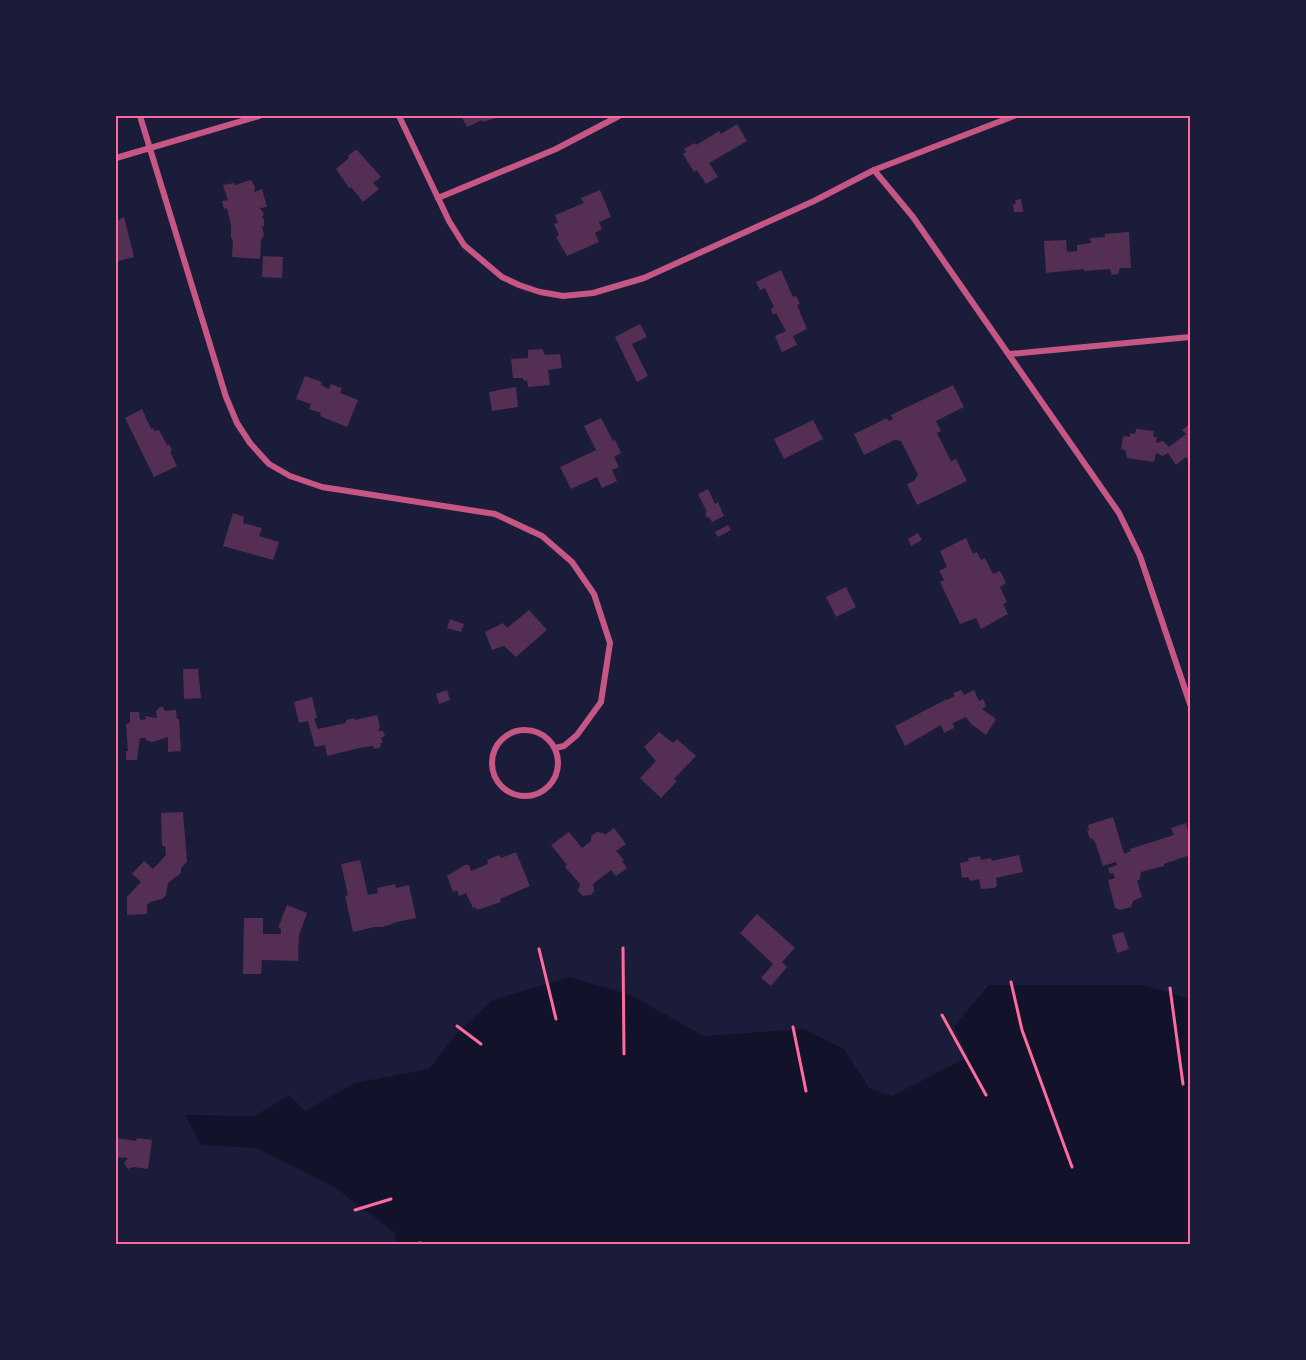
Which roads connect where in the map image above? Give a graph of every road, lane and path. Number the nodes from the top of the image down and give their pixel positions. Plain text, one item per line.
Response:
1 (140, 116) edge
2 (259, 116) edge
3 (399, 116) edge
4 (619, 116) edge
5 (1014, 116) edge
6 (148, 148) junction
7 (116, 158) edge
8 (874, 171) junction
9 (438, 198) junction
10 (1191, 337) edge
11 (1010, 354) junction
12 (1191, 704) edge
13 (555, 748) junction
14 (622, 948) dead end
15 (539, 949) dead end
16 (1011, 982) dead end
17 (1170, 988) dead end
18 (942, 1015) dead end
19 (555, 1019) dead end
20 (457, 1026) dead end
21 (793, 1027) dead end
22 (480, 1044) dead end
23 (624, 1054) dead end
24 (1183, 1084) dead end
25 (806, 1091) dead end
26 (986, 1095) dead end
27 (1072, 1167) dead end
28 (392, 1199) dead end
29 (355, 1210) dead end
30 (422, 1243) edge
31 (413, 1245) edge

1 - 6 street
2 - 6 street
3 - 9 street
4 - 9 street
5 - 8 street
6 - 7 street
6 - 13 street
8 - 9 street
8 - 11 street
10 - 11 street
11 - 12 street
13 - 13 street
14 - 23 path
15 - 19 path
16 - 27 path
17 - 24 path
18 - 26 path
20 - 22 path
21 - 25 path
28 - 29 path
30 - 31 path

